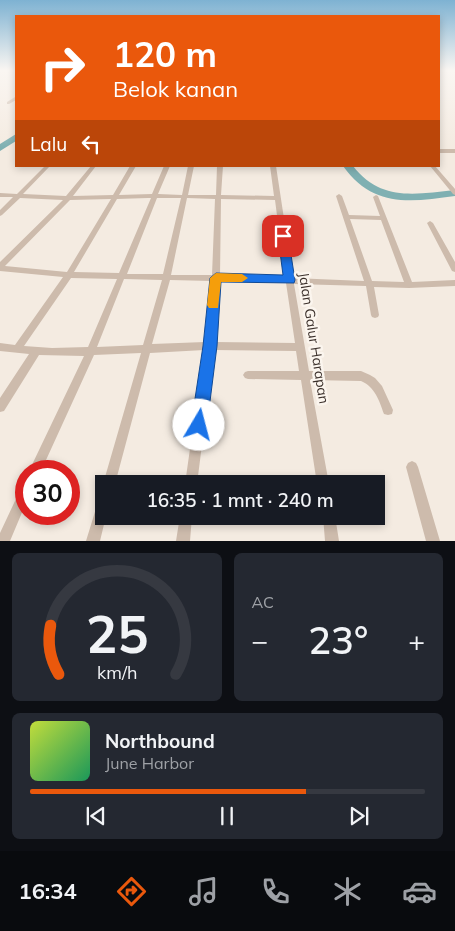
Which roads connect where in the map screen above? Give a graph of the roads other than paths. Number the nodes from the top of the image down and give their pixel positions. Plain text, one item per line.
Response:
1 (15, 99) edge
2 (8, 103) dead end
3 (440, 151) edge
4 (455, 151) edge
5 (47, 167) edge
6 (93, 167) edge
7 (132, 167) edge
8 (167, 167) edge
9 (191, 167) edge
10 (220, 167) edge
11 (273, 167) edge
12 (433, 167) edge
13 (454, 192) edge
14 (0, 195) edge
15 (20, 196) junction
16 (155, 196) junction
17 (185, 196) junction
18 (218, 196) junction
19 (339, 196) dead end
20 (116, 197) junction
21 (376, 197) dead end
22 (68, 198) junction
23 (277, 198) junction
24 (0, 214) edge
25 (346, 217) junction
26 (384, 218) junction
27 (430, 223) dead end
28 (0, 267) edge
29 (455, 269) edge
30 (69, 274) junction
31 (121, 276) junction
32 (166, 276) junction
33 (216, 278) junction
34 (290, 280) junction
35 (369, 283) junction
36 (455, 283) edge
37 (408, 285) junction
38 (375, 315) dead end
39 (210, 346) junction
40 (0, 347) edge
41 (300, 347) junction
42 (146, 349) junction
43 (17, 350) junction
44 (36, 351) junction
45 (91, 351) junction
46 (248, 375) dead end
47 (305, 375) junction
48 (0, 407) edge
49 (388, 410) dead end
50 (40, 460) edge
51 (412, 467) dead end
52 (111, 475) edge
53 (192, 475) edge
54 (322, 475) edge
55 (15, 514) edge
56 (98, 525) edge
57 (185, 525) edge
58 (330, 525) edge
59 (3, 541) edge
60 (93, 541) edge
61 (183, 541) edge
62 (332, 541) edge
63 (433, 541) edge

1 - 2 street
3 - 4 street
5 - 15 street
6 - 22 street
7 - 20 street
8 - 16 street
9 - 17 street
10 - 18 street
11 - 23 street, Jalan Galur Harapan
12 - 13 street
14 - 15 street
15 - 22 street
15 - 24 street
16 - 17 street
16 - 20 street
16 - 31 street
17 - 18 street
17 - 32 street
18 - 23 street
18 - 33 street
19 - 25 street
20 - 22 street
20 - 30 street
21 - 26 street
22 - 28 street
23 - 34 street, Jalan Galur Harapan
25 - 26 street
25 - 35 street
26 - 37 street
27 - 29 street
28 - 30 street
30 - 31 street
30 - 43 street
31 - 32 street
31 - 45 street
32 - 33 street
32 - 42 street
33 - 34 street
33 - 39 street
34 - 35 street
34 - 41 street, Jalan Galur Harapan
35 - 37 street
35 - 38 street
36 - 37 street
39 - 41 street
39 - 42 street
39 - 53 street
40 - 43 street
41 - 47 street, Jalan Galur Harapan
42 - 45 street
42 - 52 street
43 - 44 street
44 - 45 street
44 - 48 street
45 - 50 street
46 - 47 street
47 - 49 street
47 - 54 street, Jalan Galur Harapan
51 - 63 street
55 - 59 street
56 - 60 street
57 - 61 street
58 - 62 street

